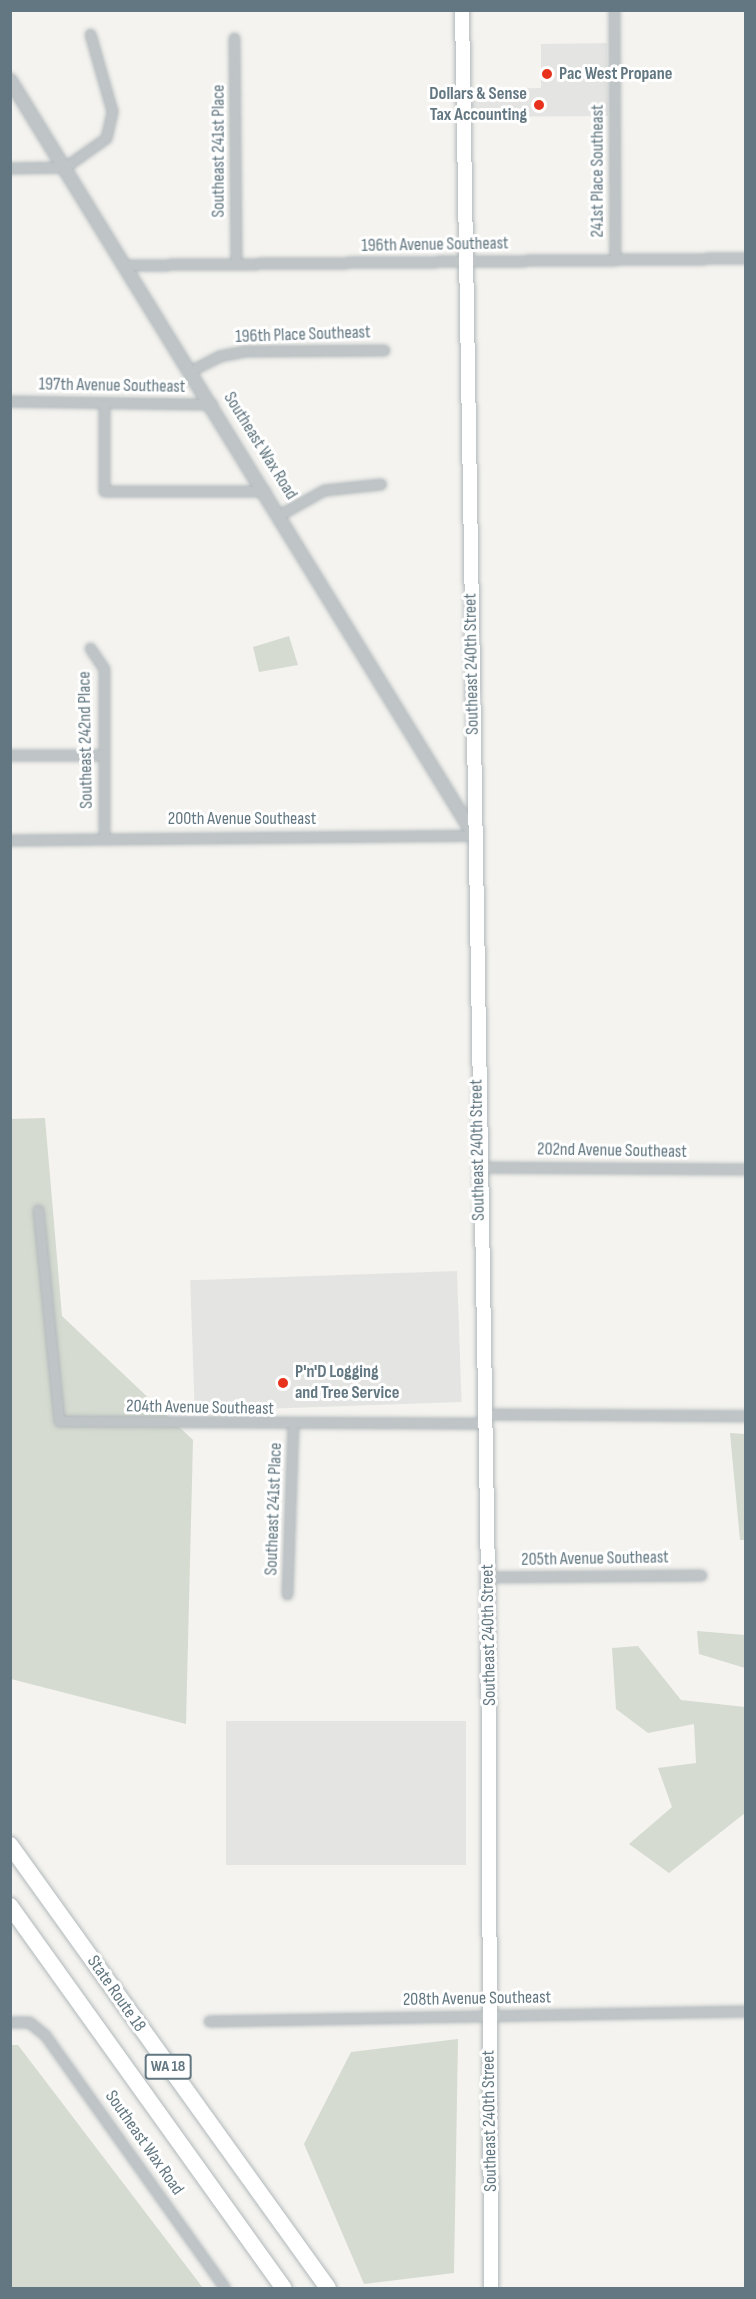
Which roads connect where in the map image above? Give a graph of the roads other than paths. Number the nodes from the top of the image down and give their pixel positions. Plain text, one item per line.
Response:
1 (462, 10) edge
2 (614, 10) edge
3 (90, 34) dead end
4 (234, 38) dead end
5 (10, 80) edge
6 (64, 167) junction
7 (10, 168) edge
8 (746, 258) edge
9 (615, 260) junction
10 (467, 261) junction
11 (236, 264) junction
12 (124, 265) junction
13 (384, 350) dead end
14 (192, 370) junction
15 (10, 401) edge
16 (104, 404) junction
17 (213, 404) junction
18 (381, 484) dead end
19 (265, 491) junction
20 (281, 514) junction
21 (90, 648) dead end
22 (10, 755) edge
23 (104, 755) junction
24 (474, 835) junction
25 (104, 836) junction
26 (10, 840) edge
27 (478, 1167) junction
28 (746, 1169) edge
29 (38, 1210) dead end
30 (746, 1416) edge
31 (484, 1419) junction
32 (293, 1426) junction
33 (701, 1575) dead end
34 (488, 1577) junction
35 (287, 1594) dead end
36 (10, 1845) edge
37 (10, 1906) edge
38 (746, 2011) edge
39 (489, 2015) junction
40 (208, 2020) dead end
41 (10, 2022) edge
42 (225, 2289) edge
43 (283, 2289) edge
44 (328, 2289) edge
45 (491, 2289) edge

1 - 10 main road, Southeast 240th Street
2 - 9 street, 241st Place Southeast
3 - 6 street
4 - 11 street, Southeast 241st Place
5 - 6 street, Southeast Wax Road
6 - 7 street
6 - 12 street, Southeast Wax Road
8 - 9 street, 196th Avenue Southeast
9 - 10 street, 196th Avenue Southeast
10 - 11 street, 196th Avenue Southeast
10 - 24 main road, Southeast 240th Street
11 - 12 street, 196th Avenue Southeast
12 - 14 street, Southeast Wax Road
13 - 14 street, 196th Place Southeast
14 - 17 street, Southeast Wax Road
15 - 16 street, 197th Avenue Southeast
16 - 17 street, 197th Avenue Southeast
16 - 19 street
17 - 19 street, Southeast Wax Road
18 - 20 street
19 - 20 street, Southeast Wax Road
20 - 24 street, Southeast Wax Road
21 - 23 street, Southeast 242nd Place
22 - 23 street
23 - 25 street, Southeast 242nd Place
24 - 25 street, 200th Avenue Southeast
24 - 27 main road, Southeast 240th Street
25 - 26 street, 200th Avenue Southeast
27 - 28 street, 202nd Avenue Southeast
27 - 31 main road, Southeast 240th Street
29 - 32 street, 204th Avenue Southeast
30 - 31 street, 204th Avenue Southeast
31 - 32 street, 204th Avenue Southeast
31 - 34 main road, Southeast 240th Street
32 - 35 street, Southeast 241st Place
33 - 34 street, 205th Avenue Southeast
34 - 39 main road, Southeast 240th Street
36 - 44 highway, State Route 18 / WA 18
37 - 43 highway, State Route 18 / WA 18
38 - 39 street, 208th Avenue Southeast
39 - 40 street, 208th Avenue Southeast
39 - 45 main road, Southeast 240th Street
41 - 42 street, Southeast Wax Road

